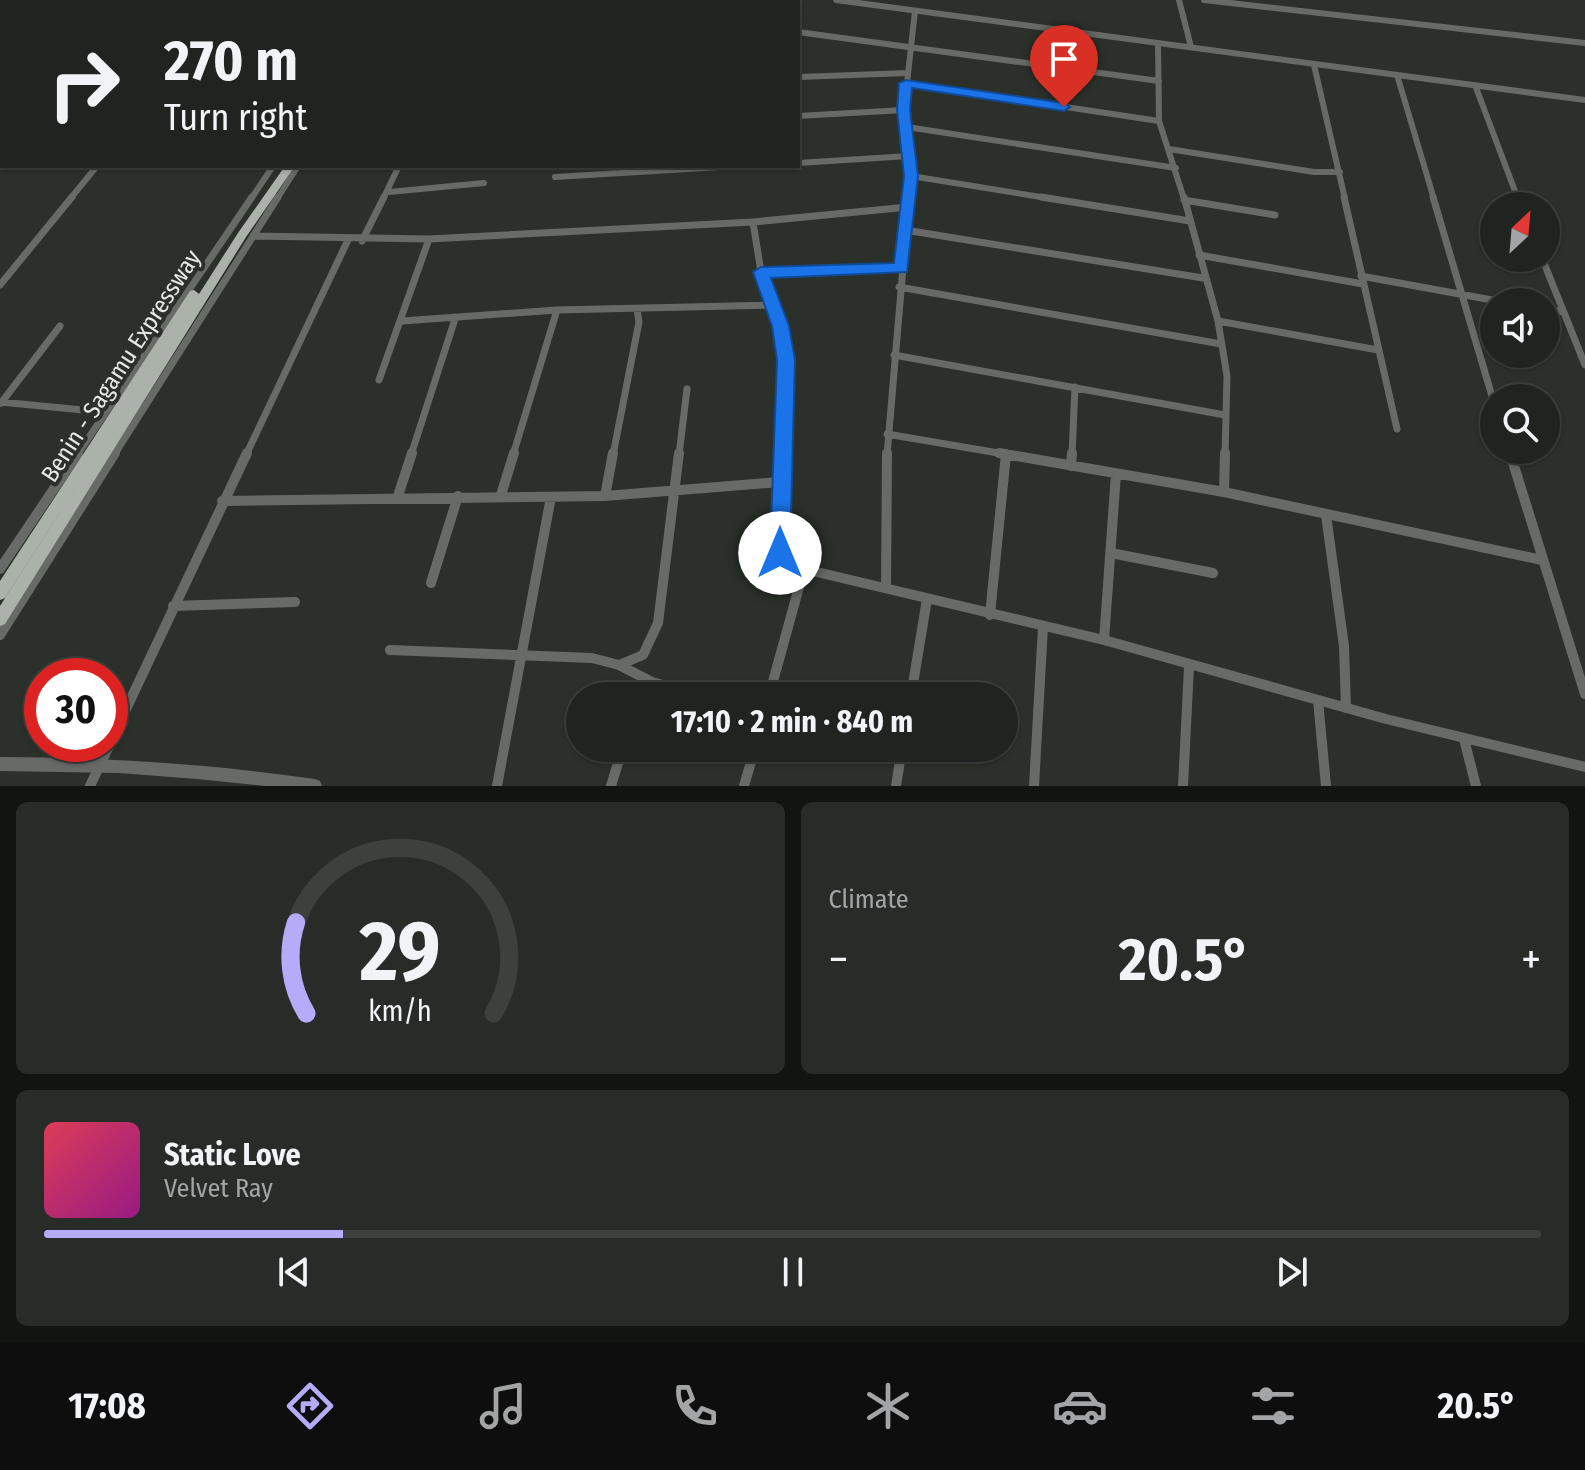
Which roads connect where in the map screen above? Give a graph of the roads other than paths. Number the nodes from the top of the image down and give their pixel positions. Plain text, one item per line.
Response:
1 (836, 0) edge
2 (1179, 0) edge
3 (1204, 0) edge
4 (860, 2) edge
5 (915, 11) junction
6 (800, 32) edge
7 (1585, 43) edge
8 (1158, 44) junction
9 (912, 47) junction
10 (1191, 47) junction
11 (1314, 65) junction
12 (908, 73) junction
13 (1397, 75) junction
14 (800, 77) edge
15 (1159, 81) junction
16 (906, 83) junction
17 (1475, 85) junction
18 (1585, 100) edge
19 (904, 110) junction
20 (800, 116) edge
21 (1159, 121) junction
22 (907, 127) junction
23 (1169, 149) junction
24 (909, 156) junction
25 (800, 163) edge
26 (95, 168) edge
27 (272, 168) edge
28 (281, 168) edge
29 (289, 168) edge
30 (297, 168) edge
31 (398, 168) edge
32 (691, 168) edge
33 (1176, 168) junction
34 (1337, 174) junction
35 (911, 176) junction
36 (555, 177) dead end
37 (484, 183) dead end
38 (389, 192) junction
39 (1516, 192) edge
40 (1184, 200) junction
41 (908, 207) junction
42 (1275, 215) dead end
43 (1190, 221) junction
44 (753, 222) junction
45 (905, 230) junction
46 (253, 236) junction
47 (429, 239) junction
48 (348, 240) junction
49 (362, 241) junction
50 (1199, 255) junction
51 (902, 268) junction
52 (761, 272) junction
53 (1547, 272) edge
54 (1203, 278) junction
55 (1362, 280) junction
56 (0, 285) edge
57 (899, 287) junction
58 (1461, 295) junction
59 (1480, 298) edge
60 (772, 305) junction
61 (637, 309) junction
62 (557, 310) junction
63 (1560, 311) edge
64 (1563, 312) junction
65 (455, 319) junction
66 (402, 321) junction
67 (1218, 321) junction
68 (60, 326) dead end
69 (1221, 344) junction
70 (1378, 350) junction
71 (894, 355) junction
72 (1585, 365) edge
73 (379, 380) dead end
74 (1488, 384) edge
75 (1075, 387) junction
76 (687, 389) dead end
77 (1, 403) edge
78 (104, 412) junction
79 (1225, 415) junction
80 (1397, 429) dead end
81 (887, 434) junction
82 (1006, 454) junction
83 (103, 461) junction
84 (1513, 464) edge
85 (1071, 466) junction
86 (1116, 474) junction
87 (780, 482) junction
88 (672, 490) junction
89 (1224, 492) junction
90 (501, 495) junction
91 (398, 496) junction
92 (458, 496) junction
93 (605, 496) junction
94 (551, 497) junction
95 (222, 501) junction
96 (1326, 515) junction
97 (1111, 553) junction
98 (1542, 560) junction
99 (0, 569) edge
100 (804, 569) junction
101 (1213, 573) dead end
102 (431, 583) dead end
103 (886, 588) junction
104 (0, 593) edge
105 (927, 599) junction
106 (295, 602) dead end
107 (173, 606) junction
108 (990, 615) junction
109 (0, 619) edge
110 (1043, 627) junction
111 (0, 635) edge
112 (1104, 640) junction
113 (390, 650) dead end
114 (519, 656) junction
115 (619, 665) junction
116 (1189, 667) junction
117 (652, 682) edge
118 (773, 682) edge
119 (913, 682) edge
120 (1585, 694) edge
121 (1318, 700) junction
122 (128, 705) edge
123 (1346, 708) junction
124 (1464, 739) junction
125 (751, 762) edge
126 (900, 762) edge
127 (101, 763) junction
128 (618, 763) dead end
129 (0, 764) edge
130 (1585, 767) edge
131 (226, 780) edge
132 (90, 786) edge
133 (315, 786) edge
134 (497, 786) edge
135 (611, 786) edge
136 (744, 786) edge
137 (896, 786) edge
138 (1034, 786) edge
139 (1183, 786) edge
140 (1326, 786) edge
141 (1476, 786) edge

1 - 4 street
2 - 10 street
3 - 7 street
4 - 5 street
5 - 8 street
5 - 9 street
6 - 9 street
8 - 10 street
8 - 15 street
9 - 12 street
9 - 15 street
10 - 11 street
11 - 13 street
11 - 34 street
12 - 14 street
12 - 16 street
13 - 17 street
13 - 58 street
15 - 21 street
16 - 19 street
16 - 21 street
17 - 18 street
17 - 39 street
19 - 20 street
19 - 22 street
21 - 23 street
22 - 24 street
22 - 33 street
23 - 33 street
23 - 34 street
24 - 25 street
24 - 35 street
26 - 56 street
27 - 78 street
28 - 104 highway, Benin - Sagamu Expressway
29 - 83 highway
30 - 46 street
31 - 38 street
32 - 36 street
33 - 40 street
34 - 55 street
35 - 41 street
35 - 43 street
37 - 38 street
38 - 49 street
40 - 42 street
40 - 43 street
41 - 44 street
41 - 45 street
43 - 50 street
44 - 47 street
44 - 52 street
45 - 51 street
45 - 54 street
46 - 48 street
46 - 83 street
47 - 49 street
47 - 66 street
48 - 49 street
48 - 95 street
50 - 54 street
50 - 55 street
51 - 52 street
51 - 57 street
52 - 60 street
53 - 64 street
54 - 67 street
55 - 58 street
55 - 70 street
57 - 69 street
57 - 71 street
58 - 59 street
58 - 74 street
60 - 61 street
60 - 87 street
61 - 62 street
61 - 93 street
62 - 65 street
62 - 90 street
63 - 64 street
64 - 72 street
65 - 66 street
65 - 91 street
66 - 73 street
67 - 69 street
67 - 70 street
68 - 77 street
69 - 79 street
70 - 80 street
71 - 75 street
71 - 81 street
75 - 79 street
75 - 85 street
76 - 88 street
77 - 78 street
78 - 99 street
79 - 89 street
81 - 82 street
81 - 103 street
82 - 85 street
82 - 108 street
83 - 109 highway
83 - 111 street
84 - 98 street
85 - 86 street
86 - 89 street
86 - 97 street
87 - 88 street
87 - 100 street
88 - 93 street
88 - 115 street
89 - 96 street
90 - 92 street
90 - 94 street
91 - 92 street
91 - 95 street
92 - 102 street
93 - 94 street
94 - 114 street
95 - 107 street
96 - 98 street
96 - 123 street
97 - 101 street
97 - 112 street
98 - 120 street
100 - 103 street
100 - 118 street
103 - 105 street
105 - 108 street
105 - 119 street
106 - 107 street
107 - 122 street
108 - 110 street
110 - 112 street
110 - 138 street
112 - 116 street
113 - 114 street
114 - 115 street
114 - 134 street
115 - 117 street
116 - 121 street
116 - 139 street
121 - 123 street
121 - 140 street
123 - 124 street
124 - 130 street
124 - 141 street
125 - 136 street
126 - 137 street
127 - 129 street
127 - 131 street
127 - 132 street
128 - 135 street
131 - 133 street

